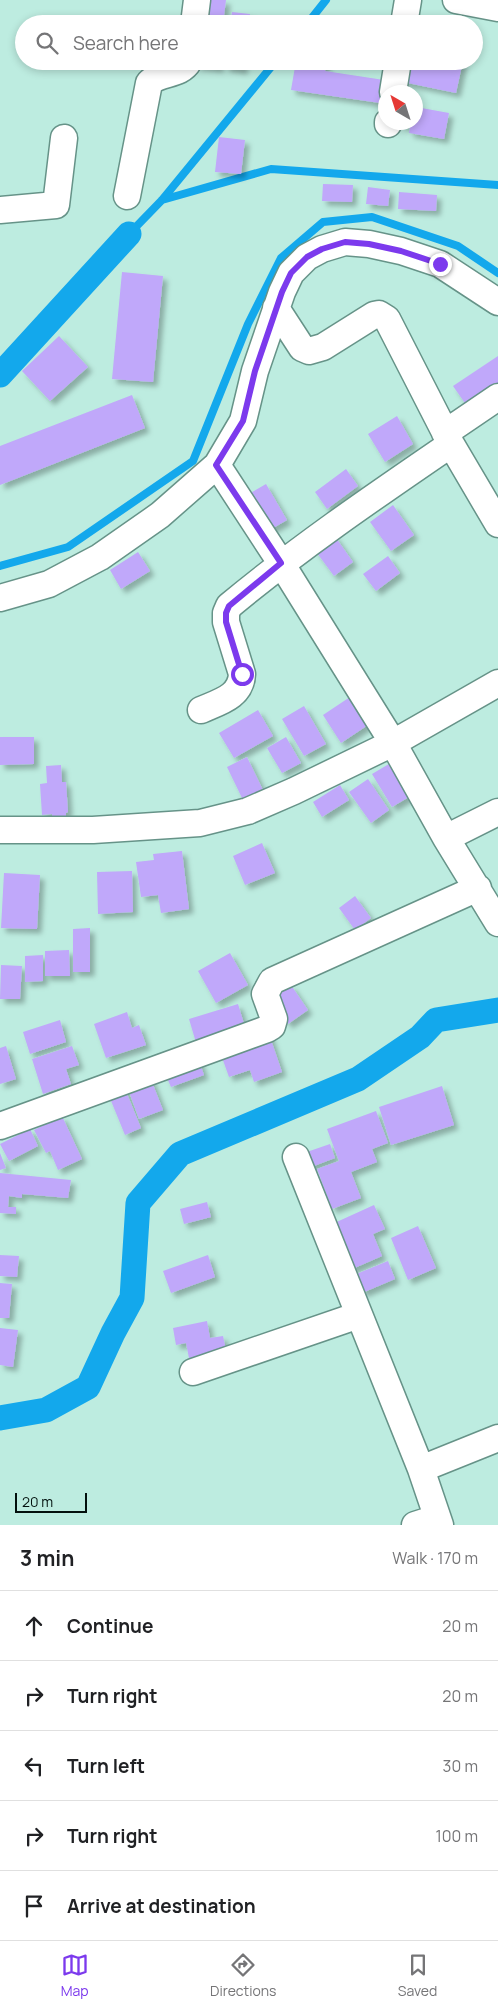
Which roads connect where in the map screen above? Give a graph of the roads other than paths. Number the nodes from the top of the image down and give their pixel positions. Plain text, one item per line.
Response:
1 (197, 0) edge
2 (408, 0) edge
3 (456, 0) edge
4 (498, 8) edge
5 (195, 15) edge
6 (406, 15) edge
7 (181, 70) edge
8 (397, 70) edge
9 (394, 85) edge
10 (64, 138) dead end
11 (127, 196) dead end
12 (0, 210) edge
13 (498, 302) edge
14 (276, 308) junction
15 (498, 397) edge
16 (448, 438) junction
17 (216, 465) junction
18 (498, 524) edge
19 (281, 563) junction
20 (0, 598) edge
21 (498, 683) edge
22 (201, 710) dead end
23 (393, 743) junction
24 (498, 812) edge
25 (0, 830) edge
26 (446, 838) junction
27 (478, 888) junction
28 (498, 923) edge
29 (0, 1126) edge
30 (296, 1157) dead end
31 (359, 1315) junction
32 (193, 1372) dead end
33 (498, 1438) edge
34 (421, 1469) junction
35 (431, 1523) edge

1 - 5 street
2 - 6 street
3 - 4 street
7 - 11 street
8 - 9 street
10 - 12 street
13 - 14 street
14 - 16 street
14 - 17 street
15 - 16 street
16 - 18 street
16 - 19 street
17 - 19 street
17 - 20 street
19 - 22 street
19 - 23 street
21 - 23 street
23 - 25 street
23 - 26 street
24 - 26 street
26 - 27 street
27 - 28 street
27 - 29 street
30 - 31 street
31 - 32 street
31 - 34 street
33 - 34 street
34 - 35 street

